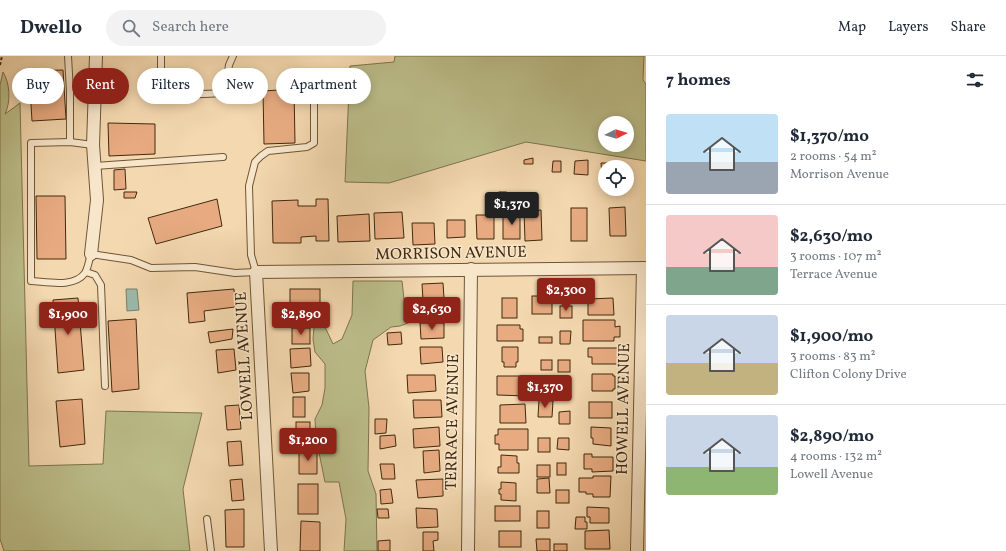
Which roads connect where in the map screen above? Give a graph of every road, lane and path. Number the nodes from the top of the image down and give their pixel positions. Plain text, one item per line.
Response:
1 (2, 56) edge
2 (68, 56) edge
3 (96, 56) edge
4 (160, 56) edge
5 (233, 56) edge
6 (0, 65) edge
7 (314, 104) edge
8 (70, 142) junction
9 (93, 145) junction
10 (223, 157) dead end
11 (95, 166) junction
12 (91, 254) junction
13 (644, 268) edge
14 (471, 269) junction
15 (86, 272) junction
16 (256, 272) junction
17 (105, 386) dead end
18 (207, 519) dead end
19 (211, 551) edge
20 (272, 551) edge
21 (468, 551) edge
22 (637, 551) edge

1 - 6 path
2 - 8 lane
3 - 9 street
4 - 5 lane
7 - 16 lane, LOWELL AVENUE
8 - 9 lane
8 - 15 lane
9 - 11 street
10 - 11 lane
11 - 12 street
12 - 15 lane
12 - 16 lane
13 - 14 street, MORRISON AVENUE
13 - 22 street, HOWELL AVENUE
14 - 16 street, MORRISON AVENUE
14 - 21 street, TERRACE AVENUE
15 - 17 lane
16 - 20 street, LOWELL AVENUE
18 - 19 lane

